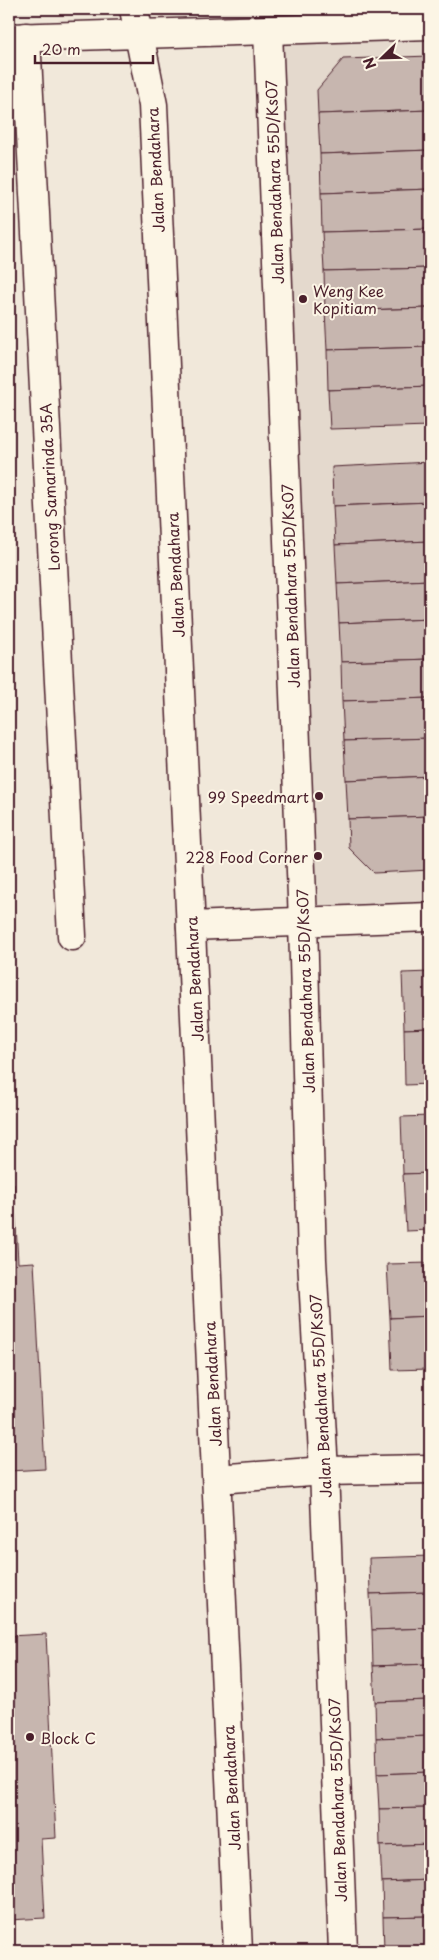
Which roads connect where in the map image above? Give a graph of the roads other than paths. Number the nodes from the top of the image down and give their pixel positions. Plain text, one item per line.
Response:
1 (134, 9) edge
2 (430, 25) edge
3 (268, 31) junction
4 (138, 36) junction
5 (17, 38) edge
6 (430, 917) edge
7 (303, 922) junction
8 (191, 926) junction
9 (72, 936) dead end
10 (430, 1469) edge
11 (324, 1471) junction
12 (217, 1479) junction
13 (238, 1951) edge
14 (343, 1951) edge

1 - 4 street, Jalan Bendahara
2 - 3 street
3 - 4 street
3 - 7 street, Jalan Bendahara 55D/Ks07
4 - 5 street
4 - 8 street, Jalan Bendahara
5 - 9 street, Lorong Samarinda 35A
6 - 7 street
7 - 8 street
7 - 11 street, Jalan Bendahara 55D/Ks07
8 - 12 street, Jalan Bendahara
10 - 11 street
11 - 12 street
11 - 14 street, Jalan Bendahara 55D/Ks07
12 - 13 street, Jalan Bendahara

